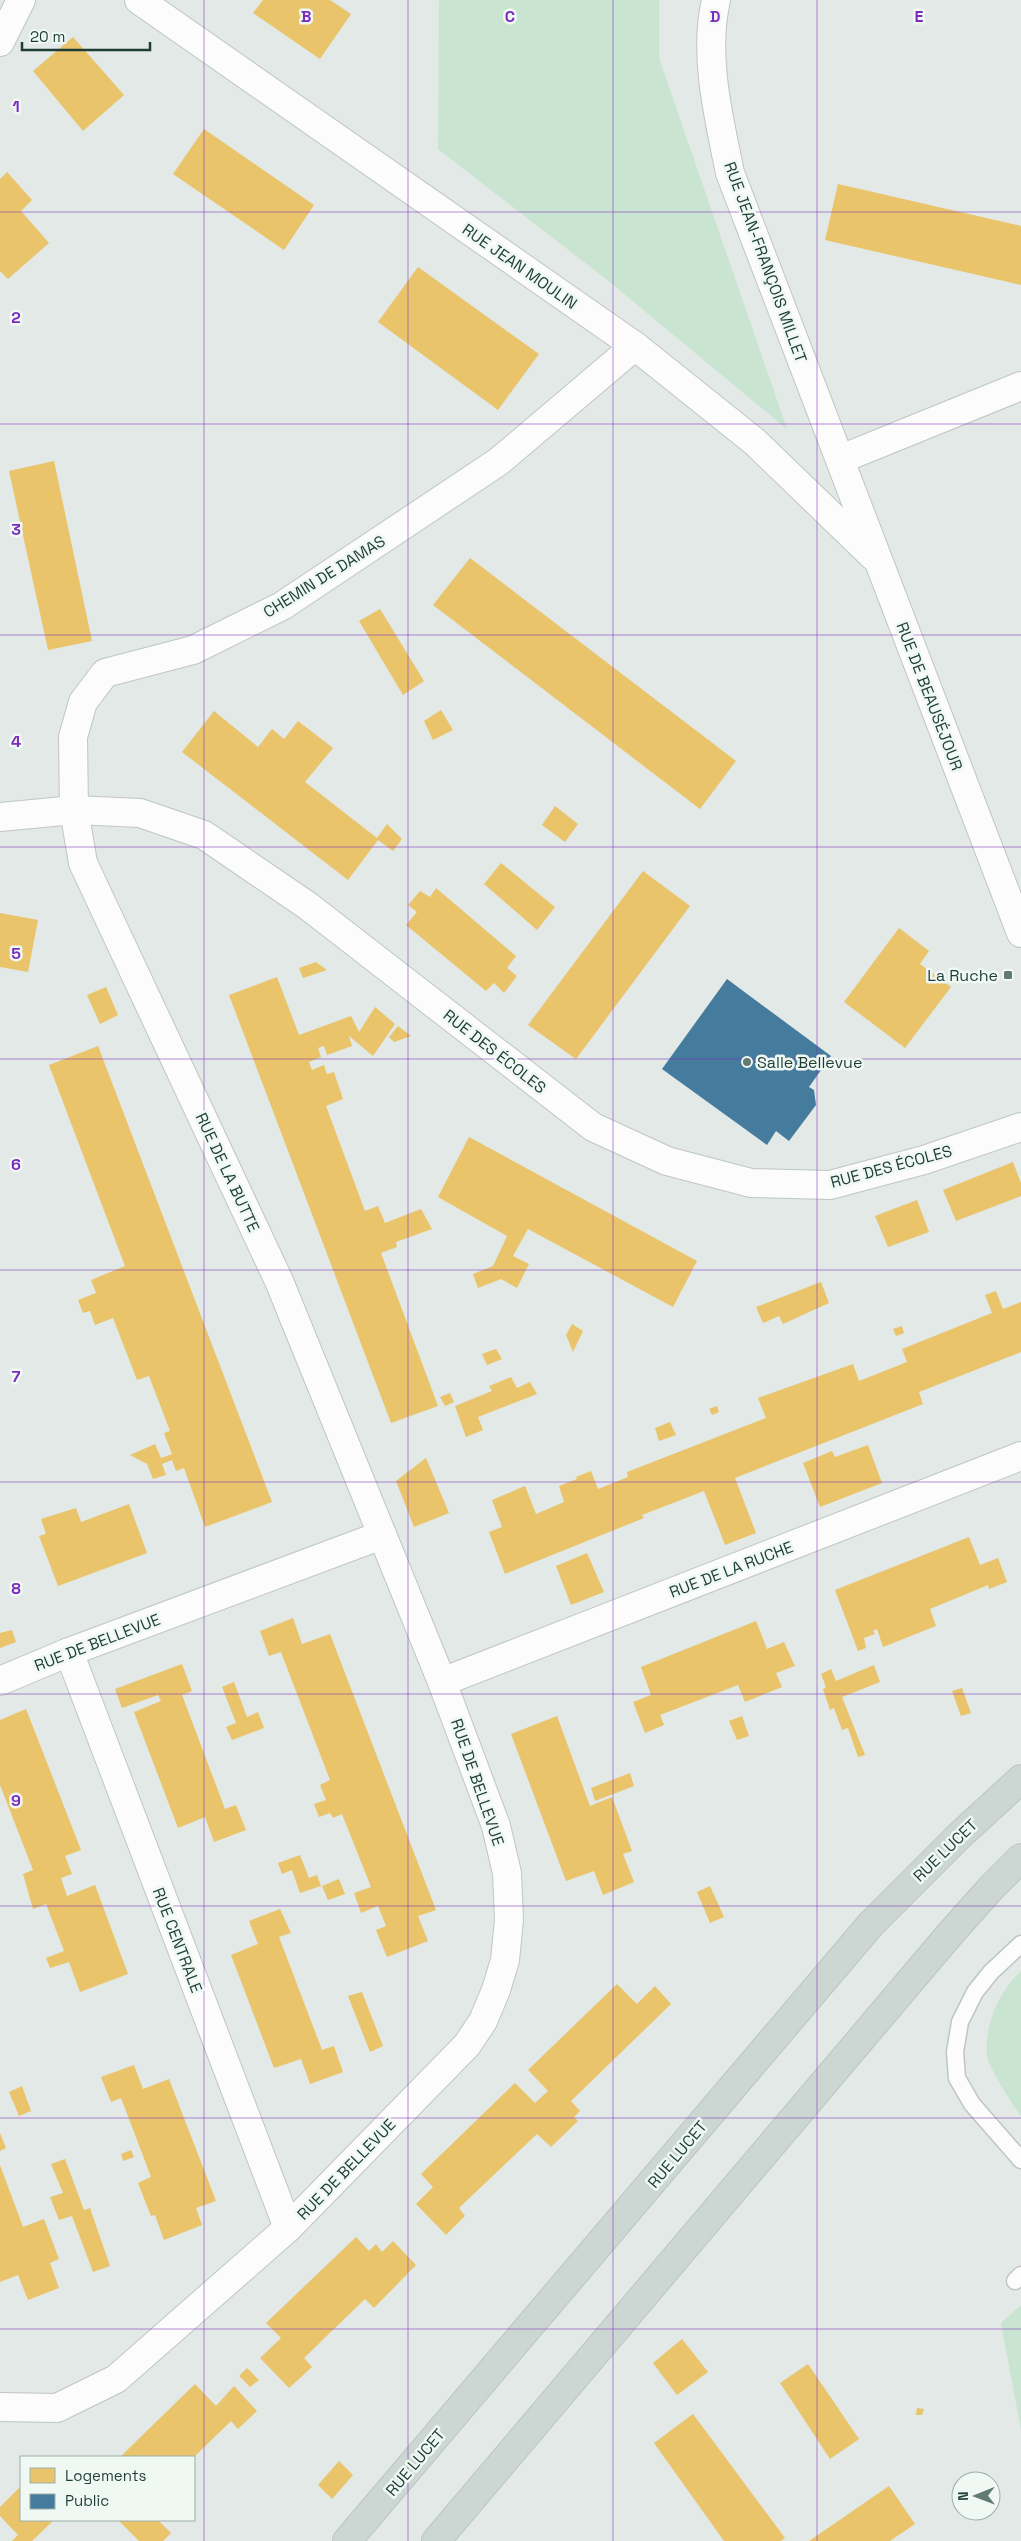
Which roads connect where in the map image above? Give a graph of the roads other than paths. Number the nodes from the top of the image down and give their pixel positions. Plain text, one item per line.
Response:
1 (21, 0) edge
2 (139, 0) edge
3 (716, 0) edge
4 (0, 42) edge
5 (635, 346) junction
6 (1021, 386) edge
7 (840, 459) junction
8 (878, 560) junction
9 (74, 810) junction
10 (0, 817) edge
11 (1021, 933) edge
12 (1021, 1127) edge
13 (1021, 1456) edge
14 (382, 1535) junction
15 (69, 1652) junction
16 (0, 1681) edge
17 (442, 1682) junction
18 (1021, 1779) edge
19 (1021, 1858) edge
20 (1021, 1944) edge
21 (1021, 2160) edge
22 (288, 2228) junction
23 (0, 2407) edge
24 (347, 2541) edge
25 (436, 2541) edge

1 - 4 street
2 - 5 street, RUE JEAN MOULIN
3 - 7 street, RUE JEAN-FRANÇOIS MILLET
5 - 8 street, RUE JEAN MOULIN
5 - 9 street, CHEMIN DE DAMAS
6 - 7 street
7 - 8 street, RUE DE BEAUSÉJOUR
8 - 11 street, RUE DE BEAUSÉJOUR
9 - 10 street, RUE DES ÉCOLES
9 - 12 street, RUE DES ÉCOLES
9 - 14 street, RUE DE LA BUTTE
13 - 17 street, RUE DE LA RUCHE
14 - 15 street, RUE DE BELLEVUE
14 - 17 street, RUE DE BELLEVUE
15 - 16 street, RUE DE BELLEVUE
15 - 22 street, RUE CENTRALE
17 - 22 street, RUE DE BELLEVUE
18 - 24 main road, RUE LUCET
19 - 25 main road
20 - 21 lane
22 - 23 street, RUE DE BELLEVUE

